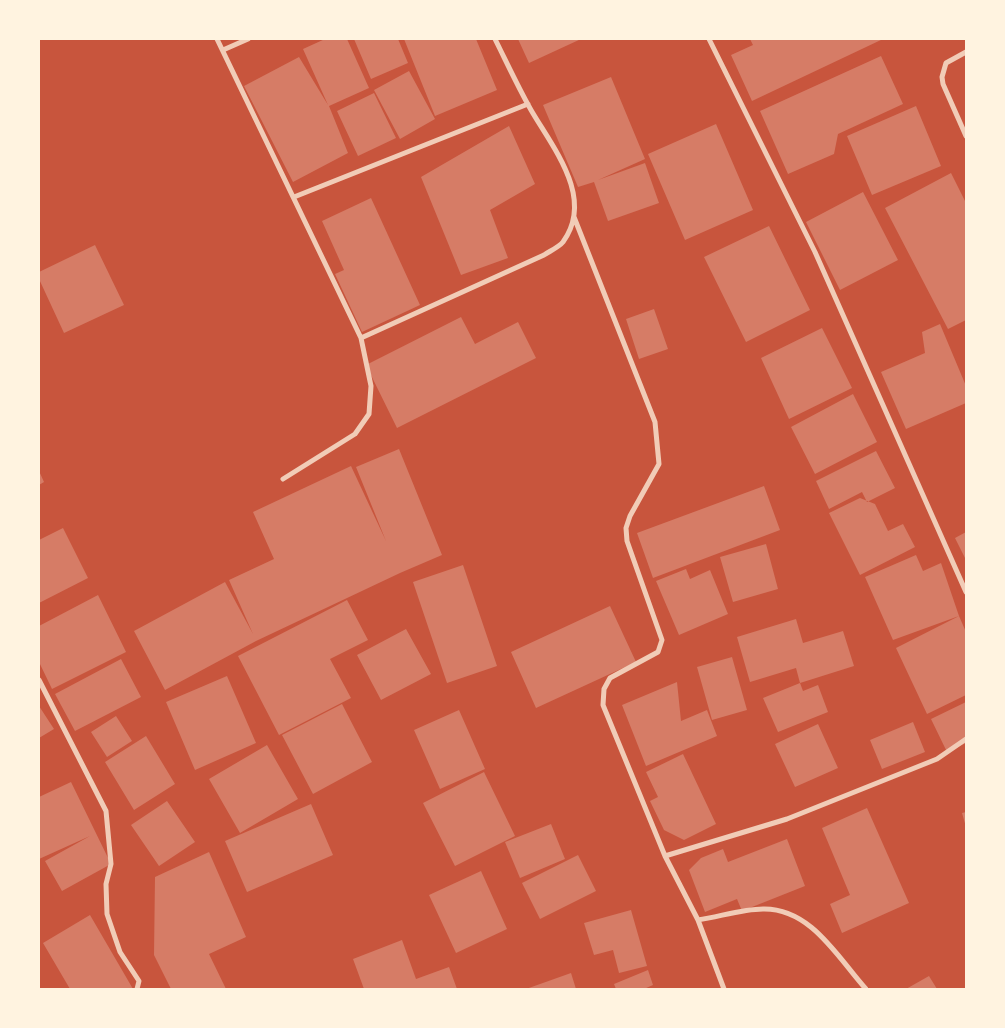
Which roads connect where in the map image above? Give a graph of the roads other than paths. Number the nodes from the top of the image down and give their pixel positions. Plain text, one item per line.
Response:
1 (217, 39) edge
2 (248, 39) edge
3 (495, 39) edge
4 (709, 39) edge
5 (223, 50) junction
6 (966, 52) edge
7 (528, 104) junction
8 (966, 136) edge
9 (294, 197) junction
10 (574, 217) junction
11 (360, 338) junction
12 (284, 479) dead end
13 (966, 592) edge
14 (39, 680) edge
15 (966, 738) edge
16 (665, 856) junction
17 (698, 920) junction
18 (137, 989) edge
19 (724, 989) edge
20 (866, 989) edge

1 - 5 street
2 - 5 street
3 - 7 street
4 - 13 street
5 - 9 street
6 - 8 street
7 - 9 street
7 - 10 street
9 - 11 street
10 - 11 street
10 - 16 street
11 - 12 street
14 - 18 street
15 - 16 street
16 - 17 street
17 - 19 street
17 - 20 street

